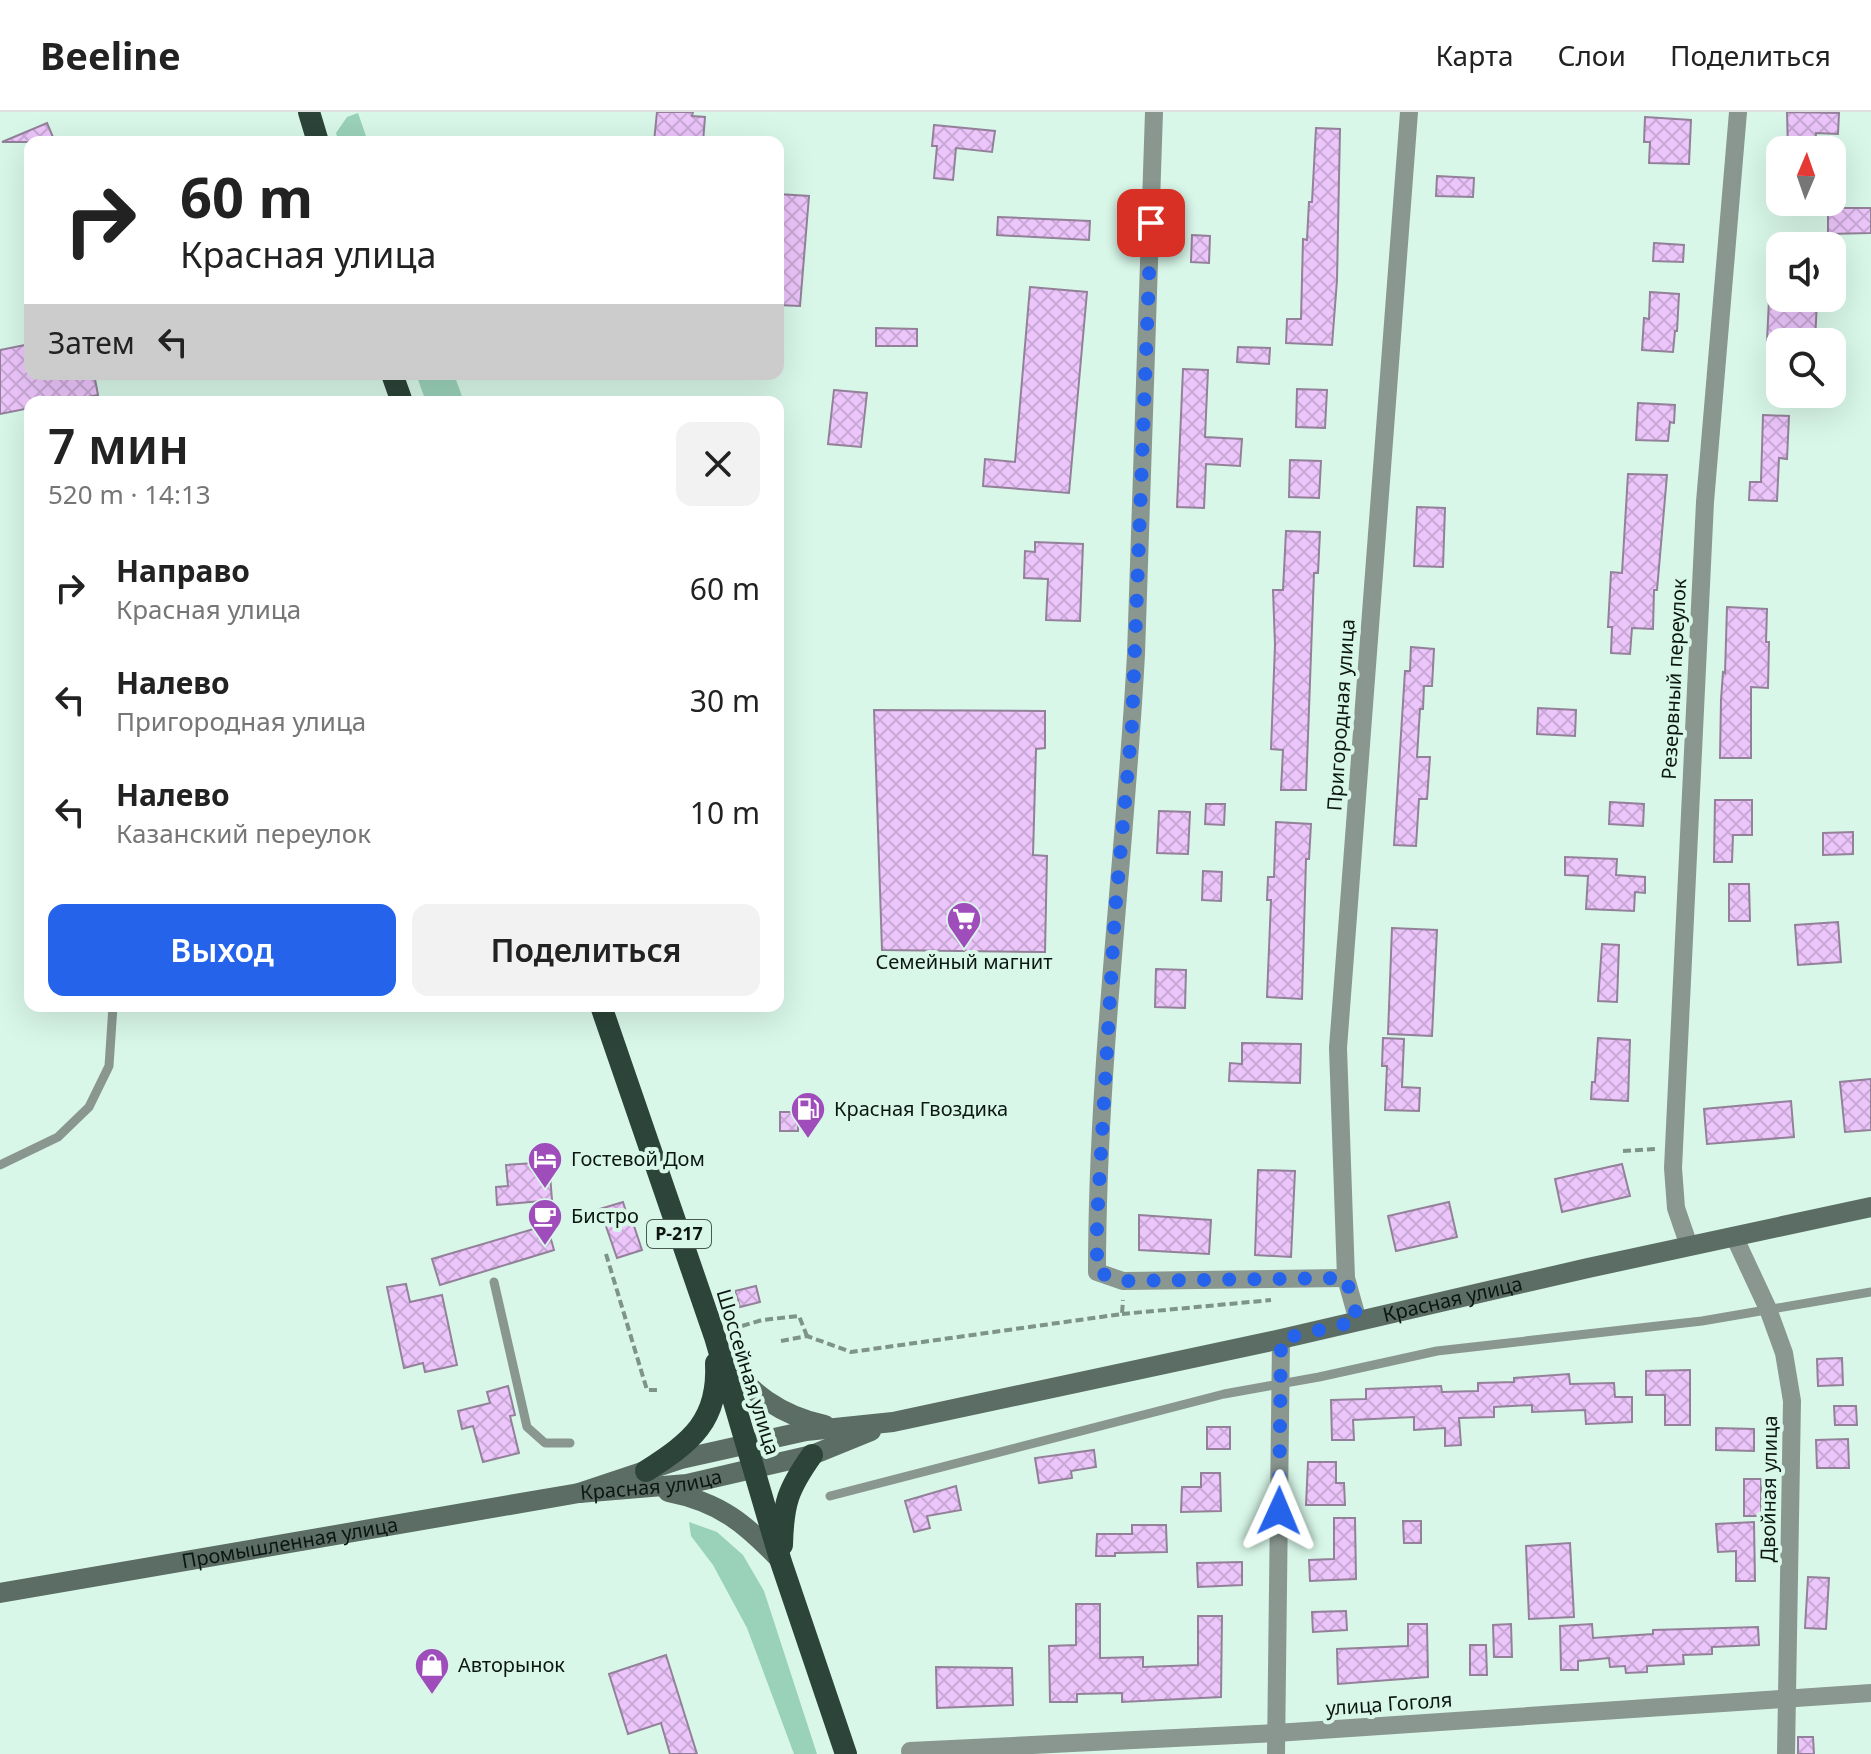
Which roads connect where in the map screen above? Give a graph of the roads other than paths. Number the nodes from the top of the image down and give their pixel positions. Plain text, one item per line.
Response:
1 (309, 112) edge
2 (1154, 112) edge
3 (1409, 112) edge
4 (1738, 112) edge
5 (316, 136) edge
6 (113, 1012) edge
7 (603, 1012) edge
8 (0, 1165) edge
9 (1871, 1207) edge
10 (1734, 1236) junction
11 (1689, 1246) junction
12 (1346, 1278) junction
13 (494, 1282) dead end
14 (1871, 1292) edge
15 (1768, 1309) junction
16 (1358, 1321) junction
17 (715, 1337) junction
18 (1281, 1339) junction
19 (1281, 1385) junction
20 (893, 1422) junction
21 (837, 1428) junction
22 (570, 1443) dead end
23 (745, 1445) junction
24 (812, 1455) junction
25 (752, 1469) junction
26 (647, 1479) junction
27 (579, 1493) joint
28 (830, 1496) dead end
29 (781, 1562) junction
30 (0, 1593) edge
31 (1871, 1693) edge
32 (1786, 1700) junction
33 (1276, 1733) junction
34 (910, 1751) dead end
35 (846, 1754) edge
36 (1276, 1754) edge
37 (1786, 1754) edge

1 - 5 highway
2 - 12 street
3 - 12 street, Пригородная улица
4 - 11 street, Резервный переулок
6 - 8 lane
7 - 17 highway, Шоссейная улица / Р-217
9 - 10 main road, Красная улица
10 - 11 main road, Красная улица
10 - 15 street, Двойная улица
11 - 16 main road, Красная улица
12 - 16 street, Пригородная улица
13 - 22 lane
14 - 15 lane
15 - 19 lane
15 - 32 street, Двойная улица
16 - 18 main road, Красная улица
17 - 21 main road
17 - 23 highway, Шоссейная улица / Р-217
17 - 26 highway
18 - 19 street
18 - 20 main road, Красная улица
19 - 28 lane
19 - 33 street
20 - 21 main road, Красная улица
20 - 24 main road, Красная улица
21 - 23 main road, Красная улица
23 - 25 highway, Шоссейная улица / Р-217
23 - 26 main road, Красная улица
24 - 25 main road, Красная улица
24 - 29 highway
25 - 26 main road, Красная улица
25 - 29 highway, Шоссейная улица / Р-217
26 - 27 main road, Красная улица
26 - 29 main road
27 - 30 main road, Промышленная улица
29 - 35 highway, Шоссейная улица / Р-217
31 - 32 street, улица Гоголя
32 - 33 street, улица Гоголя
32 - 37 street, Двойная улица
33 - 34 street, улица Гоголя
33 - 36 street

